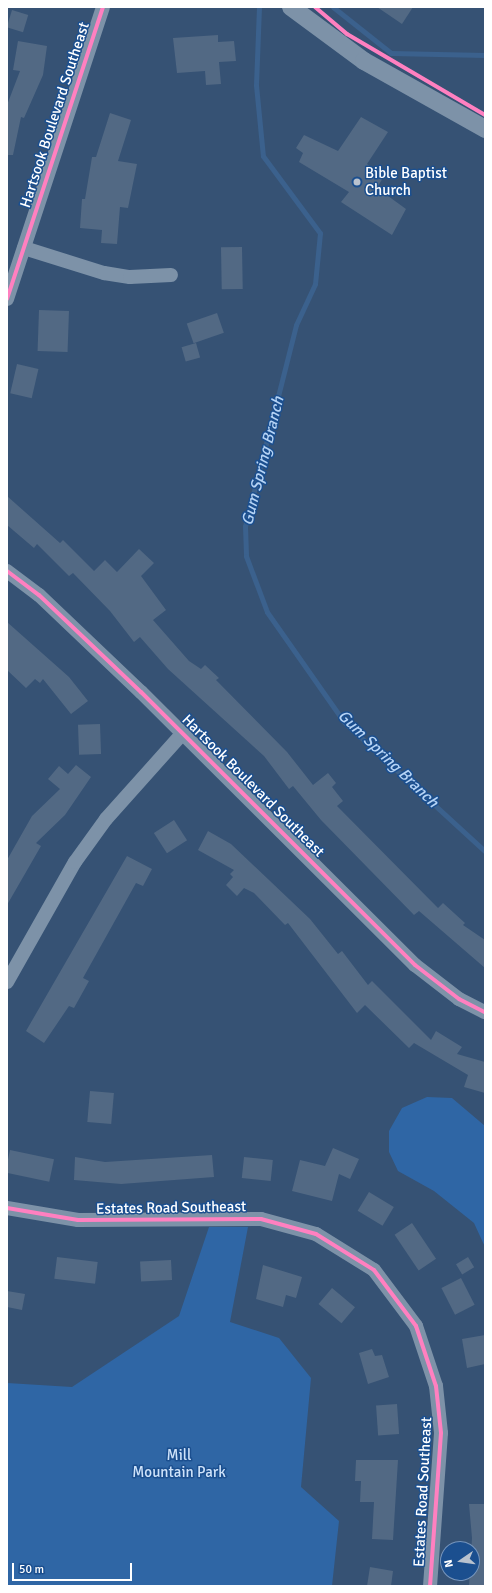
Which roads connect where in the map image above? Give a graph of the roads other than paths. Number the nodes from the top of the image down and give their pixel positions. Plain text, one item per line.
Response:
1 (103, 7) edge
2 (291, 7) edge
3 (485, 129) edge
4 (24, 248) junction
5 (172, 276) dead end
6 (7, 299) edge
7 (7, 571) edge
8 (183, 734) junction
9 (7, 982) edge
10 (485, 1012) edge
11 (7, 1208) edge
12 (430, 1586) edge

1 - 4 street, Hartsook Boulevard Southeast
2 - 3 street
4 - 5 street
4 - 6 street, Hartsook Boulevard Southeast
7 - 8 street, Hartsook Boulevard Southeast
8 - 9 street
8 - 10 street, Hartsook Boulevard Southeast
11 - 12 street, Estates Road Southeast

